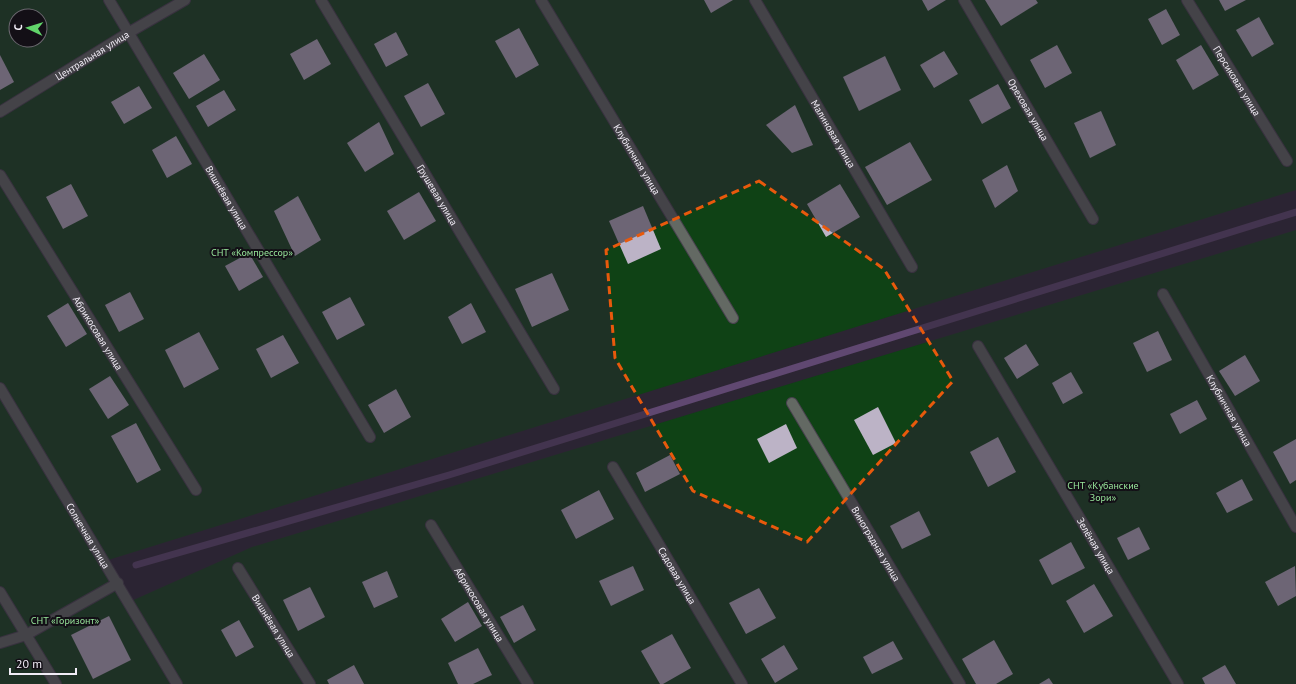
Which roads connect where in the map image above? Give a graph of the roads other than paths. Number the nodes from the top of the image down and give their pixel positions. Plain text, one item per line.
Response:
1 (109, 0) edge
2 (185, 0) edge
3 (321, 0) edge
4 (541, 0) edge
5 (755, 0) edge
6 (964, 0) edge
7 (1187, 0) edge
8 (128, 33) junction
9 (0, 112) edge
10 (1287, 161) dead end
11 (0, 175) edge
12 (1093, 219) dead end
13 (912, 267) dead end
14 (1163, 294) dead end
15 (733, 318) dead end
16 (978, 346) dead end
17 (0, 388) edge
18 (554, 389) dead end
19 (792, 403) dead end
20 (370, 437) dead end
21 (613, 467) dead end
22 (196, 490) dead end
23 (431, 524) dead end
24 (1296, 527) edge
25 (238, 568) dead end
26 (118, 584) junction
27 (0, 592) edge
28 (26, 635) junction
29 (0, 643) edge
30 (56, 684) edge
31 (177, 684) edge
32 (310, 684) edge
33 (528, 684) edge
34 (742, 684) edge
35 (960, 684) edge
36 (1178, 684) edge

1 - 8 street, Вишнёвая улица
2 - 8 street, Центральная улица
3 - 18 street, Грушевая улица
4 - 15 street, Клубничная улица
5 - 13 street, Малиновая улица
6 - 12 street, Ореховая улица
7 - 10 street, Персиковая улица
8 - 9 street, Центральная улица
8 - 20 street, Вишнёвая улица
11 - 22 street, Абрикосовая улица
14 - 24 street, Клубничная улица
16 - 36 street, Зелёная улица
17 - 26 street, Солнечная улица
19 - 35 street, Виноградная улица
21 - 34 street, Садовая улица
23 - 33 street, Абрикосовая улица
25 - 32 street, Вишнёвая улица
26 - 28 street
26 - 31 street, Солнечная улица
27 - 28 street
28 - 29 street
28 - 30 street

